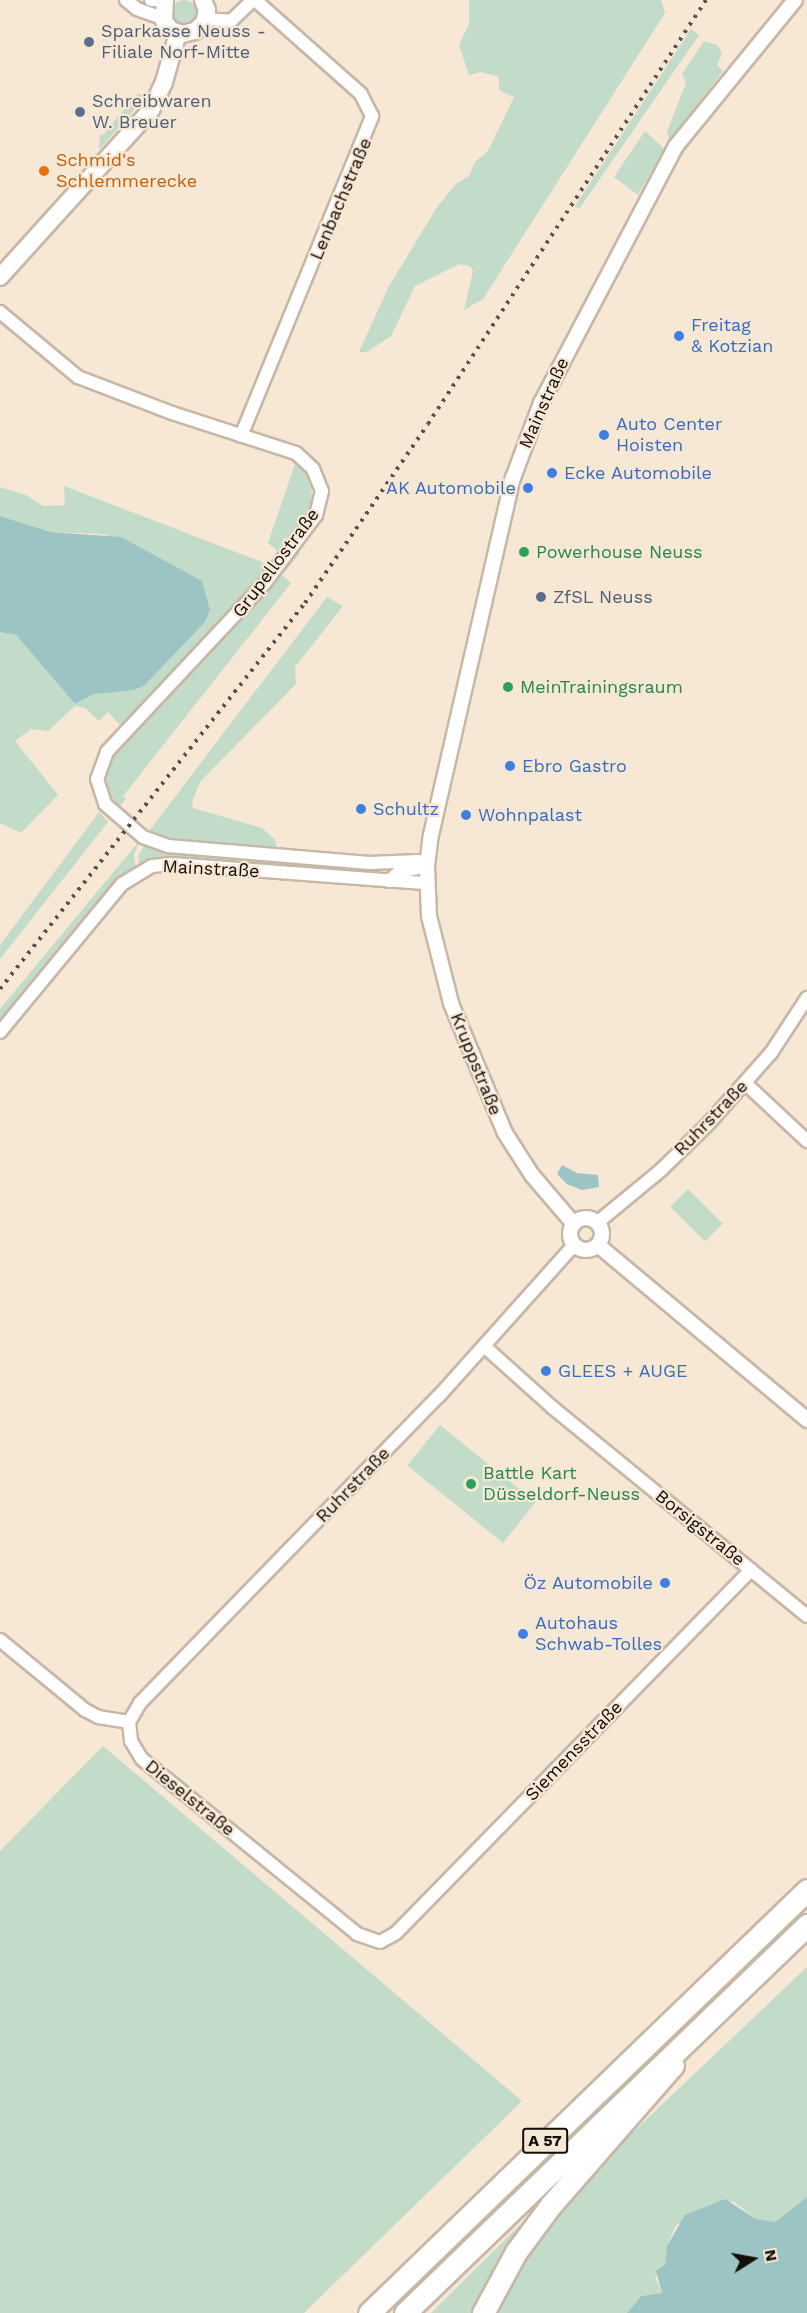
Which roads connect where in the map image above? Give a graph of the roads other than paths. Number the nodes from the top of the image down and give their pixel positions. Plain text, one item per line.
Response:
1 (126, 0) edge
2 (151, 0) edge
3 (160, 0) edge
4 (165, 0) edge
5 (203, 0) edge
6 (254, 0) edge
7 (795, 0) edge
8 (162, 18) junction
9 (205, 19) junction
10 (178, 33) junction
11 (0, 277) edge
12 (0, 312) edge
13 (242, 436) junction
14 (369, 863) junction
15 (427, 866) junction
16 (389, 881) junction
17 (427, 884) junction
18 (807, 998) edge
19 (0, 1032) edge
20 (745, 1083) junction
21 (807, 1141) edge
22 (598, 1222) junction
23 (573, 1223) junction
24 (574, 1245) junction
25 (598, 1245) junction
26 (484, 1346) junction
27 (807, 1420) edge
28 (751, 1570) junction
29 (807, 1616) edge
30 (0, 1640) edge
31 (129, 1722) junction
32 (807, 1890) edge
33 (807, 1925) edge
34 (396, 1933) joint
35 (685, 2041) junction
36 (369, 2313) edge
37 (405, 2313) edge
38 (483, 2313) edge

1 - 8 street
2 - 3 street
4 - 8 main road
5 - 9 main road
6 - 9 street
6 - 13 street, Lenbachstraße
7 - 15 street, Mainstraße
8 - 10 main road
9 - 10 main road
10 - 11 main road
12 - 13 street, Grupellostraße
13 - 14 street, Grupellostraße
14 - 15 street
14 - 16 street
15 - 16 street, Mainstraße
15 - 17 street, Mainstraße
16 - 17 street, Mainstraße
16 - 19 street, Mainstraße
17 - 23 street, Kruppstraße
18 - 20 street, Ruhrstraße
20 - 21 street
20 - 22 street, Ruhrstraße
22 - 23 street
22 - 25 street
23 - 24 street
24 - 25 street
24 - 26 street, Ruhrstraße
25 - 27 street
26 - 28 street, Borsigstraße
26 - 31 street, Ruhrstraße
28 - 29 street, Borsigstraße
28 - 34 street, Siemensstraße
30 - 31 street
31 - 34 street, Dieselstraße
32 - 36 highway, A 57
33 - 35 highway, A 57
35 - 37 highway, A 57
35 - 38 highway

